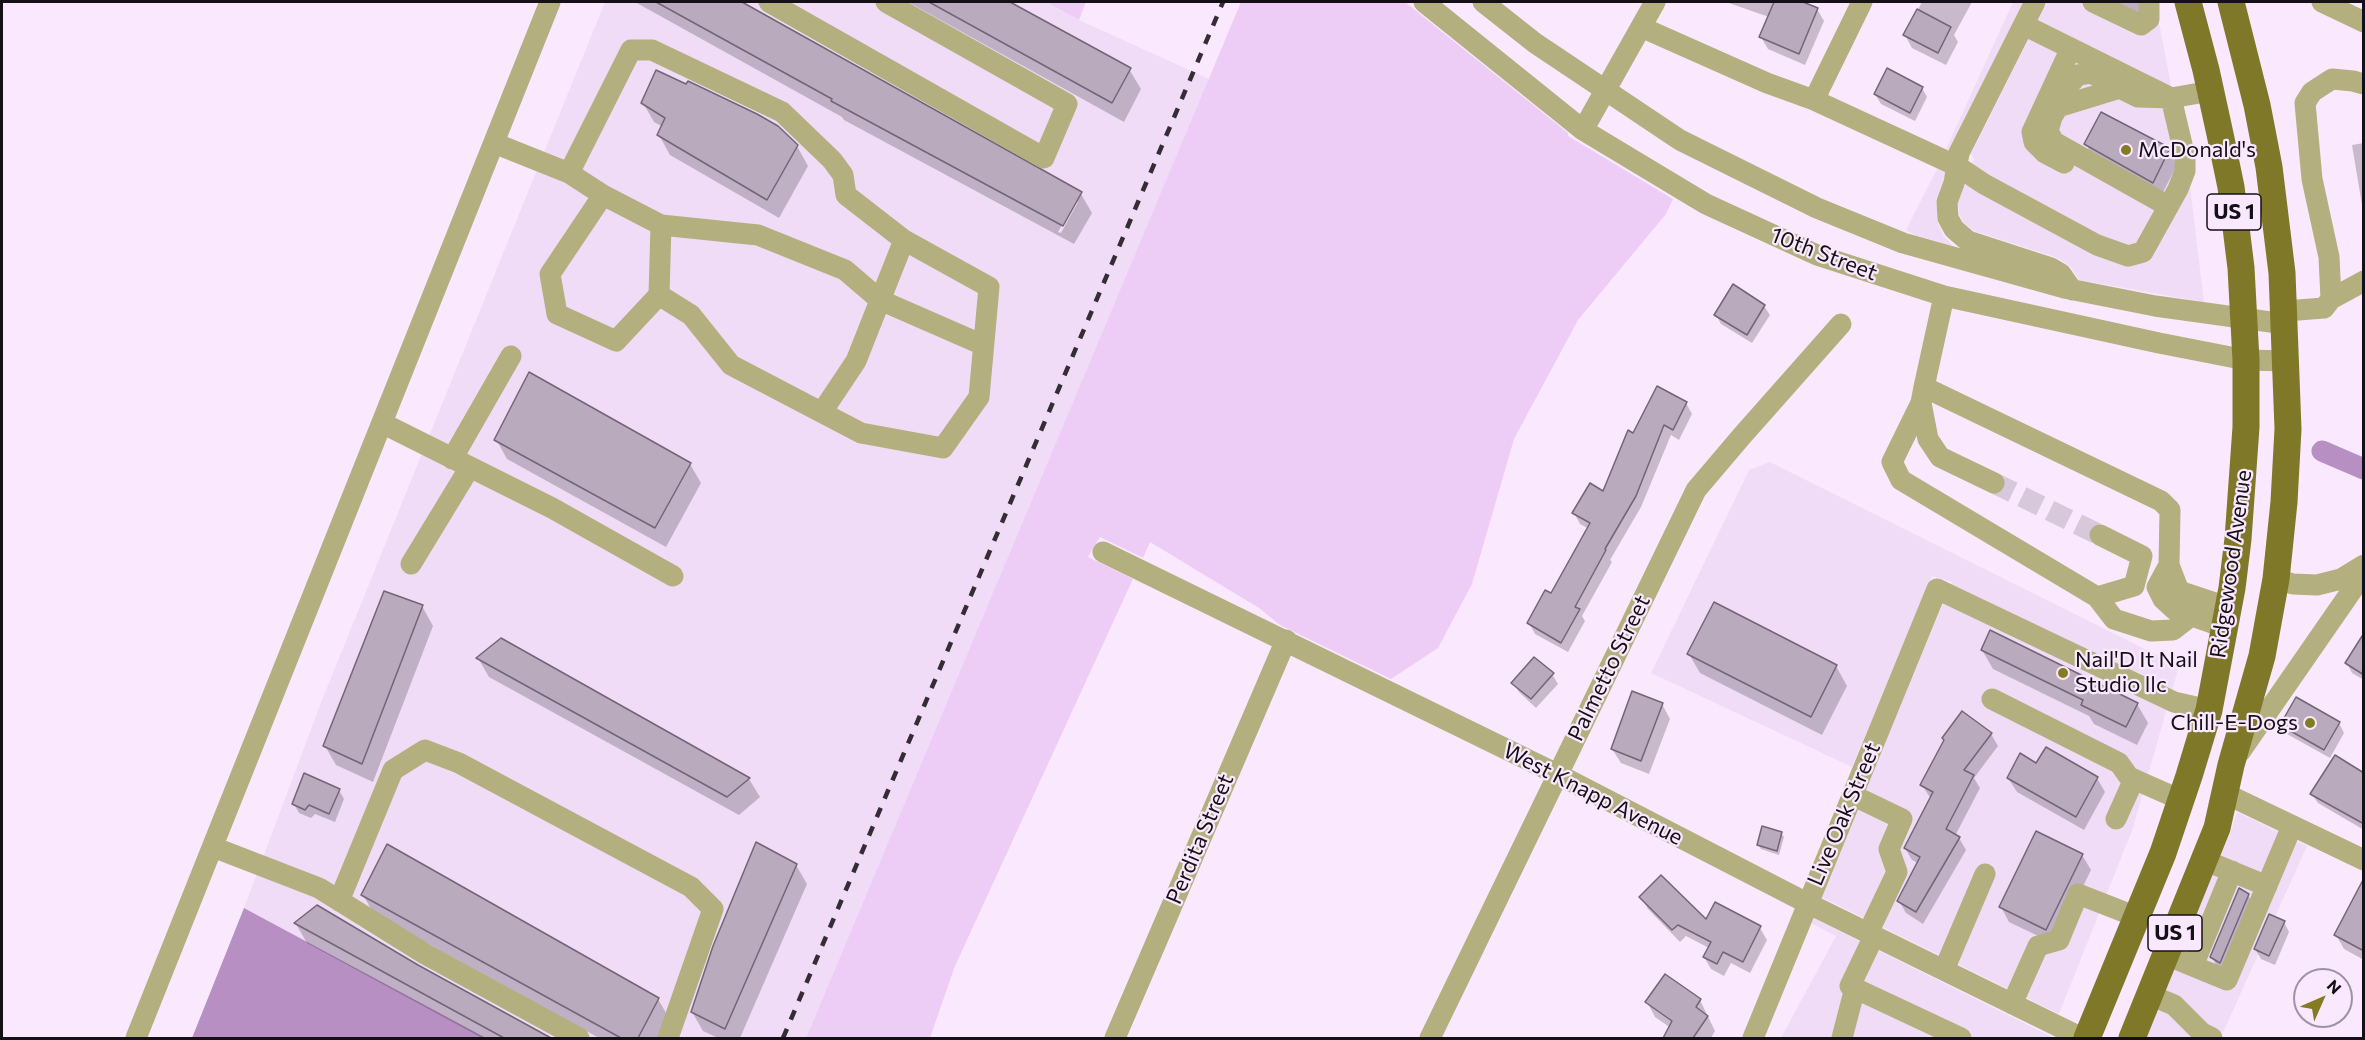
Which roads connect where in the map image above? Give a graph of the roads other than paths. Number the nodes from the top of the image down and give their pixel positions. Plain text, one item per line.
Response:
1 (550, 2) edge
2 (769, 2) edge
3 (886, 2) edge
4 (1424, 2) edge
5 (1483, 2) edge
6 (1655, 2) edge
7 (1862, 2) edge
8 (2035, 2) edge
9 (2093, 2) edge
10 (2149, 2) edge
11 (2188, 2) edge
12 (2231, 2) edge
13 (2322, 2) edge
14 (2364, 22) edge
15 (2024, 25) junction
16 (1641, 27) junction
17 (2072, 48) junction
18 (2364, 84) edge
19 (1605, 91) junction
20 (2211, 91) junction
21 (2171, 98) junction
22 (1814, 100) junction
23 (1583, 130) junction
24 (494, 143) junction
25 (1957, 166) junction
26 (569, 174) junction
27 (603, 195) junction
28 (2168, 207) junction
29 (661, 225) junction
30 (904, 240) junction
31 (2364, 281) edge
32 (2072, 290) junction
33 (659, 295) junction
34 (1944, 296) junction
35 (880, 300) junction
36 (2331, 300) junction
37 (2285, 317) junction
38 (2244, 320) junction
39 (1841, 324) dead end
40 (983, 345) junction
41 (511, 356) dead end
42 (2246, 360) junction
43 (2286, 361) junction
44 (1923, 395) junction
45 (822, 412) junction
46 (382, 423) junction
47 (461, 463) junction
48 (1994, 483) tunnel mouth
49 (2100, 535) tunnel mouth
50 (1103, 552) dead end
51 (411, 564) dead end
52 (2169, 565) junction
53 (2364, 565) edge
54 (2364, 573) edge
55 (673, 576) dead end
56 (2276, 579) junction
57 (2097, 597) junction
58 (2191, 616) junction
59 (2226, 617) junction
60 (1286, 640) junction
61 (1992, 699) dead end
62 (2209, 710) junction
63 (2231, 765) junction
64 (1557, 774) junction
65 (2134, 779) junction
66 (2224, 793) junction
67 (1852, 795) junction
68 (2181, 800) junction
69 (2116, 819) dead end
70 (2292, 826) junction
71 (213, 847) junction
72 (2204, 860) junction
73 (2364, 860) edge
74 (2232, 871) junction
75 (1985, 874) dead end
76 (2267, 886) junction
77 (339, 901) junction
78 (1807, 903) junction
79 (2136, 917) junction
80 (1871, 934) junction
81 (2166, 955) junction
82 (2193, 966) junction
83 (1944, 970) junction
84 (2111, 979) junction
85 (1855, 988) junction
86 (2150, 995) junction
87 (2012, 1004) junction
88 (136, 1038) edge
89 (579, 1038) edge
90 (668, 1038) edge
91 (1115, 1038) edge
92 (1430, 1038) edge
93 (1753, 1038) edge
94 (1842, 1038) edge
95 (1961, 1038) edge
96 (2084, 1038) edge
97 (2118, 1038) edge
98 (2132, 1038) edge
99 (2212, 1038) edge

1 - 24 street
2 - 3 street
4 - 23 street, 10th Street
5 - 19 street, 10th Street
6 - 16 street
7 - 22 street
8 - 15 street
9 - 10 street
11 - 20 main road, US 1
12 - 37 main road, US 1
13 - 14 street
15 - 17 street
15 - 25 street
16 - 19 street
16 - 22 street
17 - 21 street
17 - 28 street
18 - 36 street
19 - 23 street
19 - 32 street, 10th Street
20 - 21 street
20 - 38 main road, US 1
21 - 28 street
21 - 28 street
22 - 25 street
23 - 34 street, 10th Street
24 - 26 street
24 - 46 street
25 - 28 street
25 - 32 street
26 - 27 street
26 - 30 street
27 - 29 street
27 - 33 street
29 - 33 street
29 - 35 street
30 - 35 street
30 - 40 street
31 - 36 street, 10th Street
32 - 38 street, 10th Street
33 - 45 street
34 - 42 street, 10th Street
34 - 44 street
35 - 40 street
35 - 45 street
36 - 37 street, 10th Street
37 - 38 street, 10th Street
37 - 43 main road, US 1
38 - 42 main road, US 1
39 - 64 street, Palmetto Street
40 - 45 street
41 - 47 street
42 - 43 street, 10th Street
42 - 59 main road, Ridgewood Avenue / US 1
43 - 56 main road, Ridgewood Avenue / US 1
44 - 48 street
44 - 52 street
44 - 57 street
46 - 47 street
46 - 71 street
47 - 51 street
47 - 55 street
49 - 57 street
50 - 60 street, West Knapp Avenue
52 - 58 street
52 - 59 street
53 - 56 street
54 - 63 street
56 - 63 main road, Ridgewood Avenue / US 1
57 - 58 street
58 - 59 street
59 - 62 main road, Ridgewood Avenue / US 1
60 - 64 street, West Knapp Avenue
60 - 91 street, Perdita Street
61 - 65 street
62 - 67 street, Live Oak Street
62 - 68 main road, Ridgewood Avenue / US 1
63 - 66 main road, Ridgewood Avenue / US 1
64 - 78 street, West Knapp Avenue
64 - 92 street, Palmetto Street
65 - 68 street
65 - 69 street
66 - 70 street
66 - 72 main road, Ridgewood Avenue / US 1
67 - 78 street, Live Oak Street
67 - 80 street
68 - 79 main road, Ridgewood Avenue / US 1
70 - 73 street
70 - 76 street
71 - 77 street
71 - 88 street
72 - 74 street
72 - 81 main road, Ridgewood Avenue / US 1
74 - 76 street
74 - 82 street
75 - 83 street
76 - 82 street
77 - 89 street
77 - 90 street
78 - 80 street, West Knapp Avenue
78 - 93 street, Live Oak Street
79 - 84 main road, Ridgewood Avenue / US 1
79 - 87 street
80 - 83 street, West Knapp Avenue
80 - 85 street
81 - 82 street
81 - 86 main road, Ridgewood Avenue / US 1
83 - 87 street, West Knapp Avenue
84 - 96 main road, Ridgewood Avenue / US 1
84 - 97 main road
85 - 94 street
85 - 95 street
86 - 98 main road, Ridgewood Avenue / US 1
86 - 99 street
87 - 96 street, West Knapp Avenue

